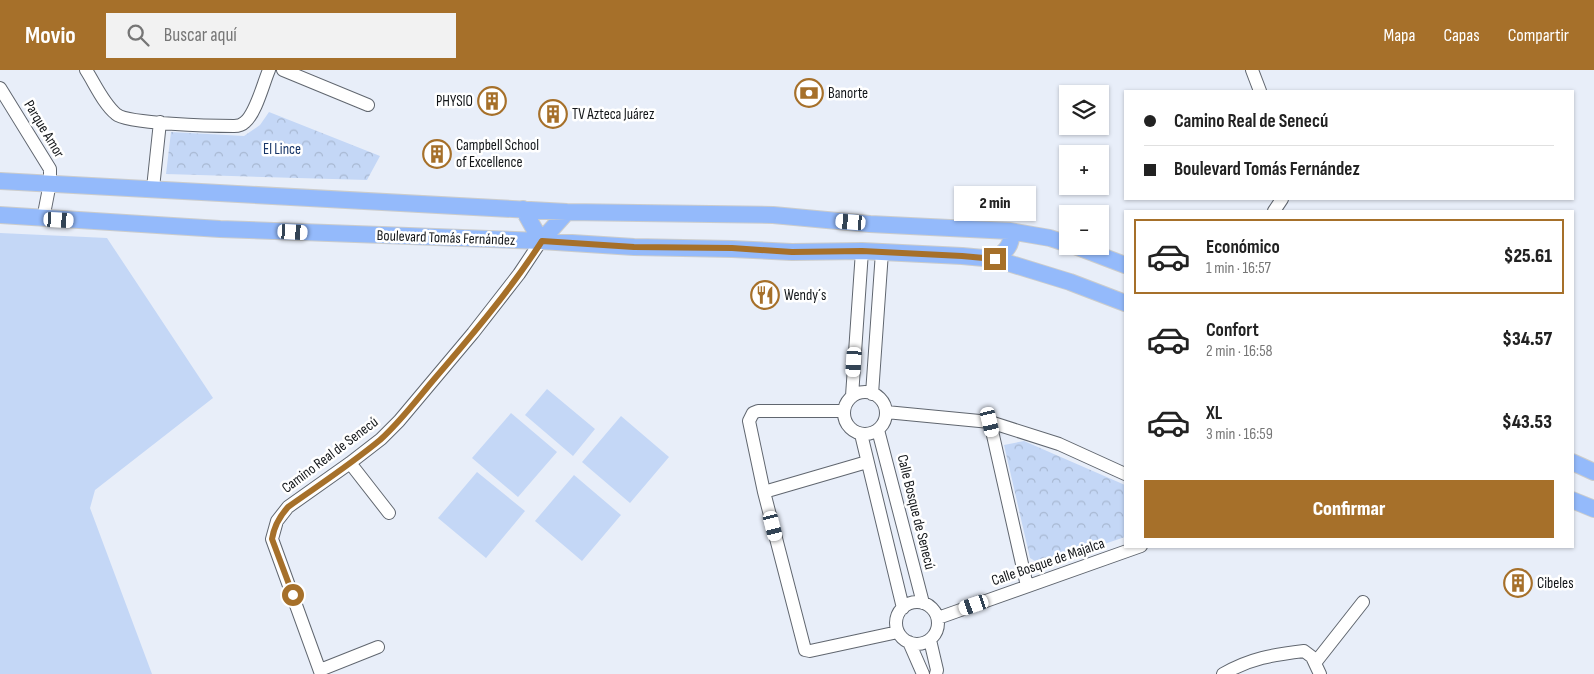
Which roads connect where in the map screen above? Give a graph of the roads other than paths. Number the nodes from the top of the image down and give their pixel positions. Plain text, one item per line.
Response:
1 (86, 70) edge
2 (269, 70) edge
3 (283, 70) edge
4 (1252, 70) edge
5 (0, 88) edge
6 (1260, 90) edge
7 (368, 105) dead end
8 (160, 122) junction
9 (0, 181) edge
10 (50, 183) junction
11 (153, 188) junction
12 (523, 209) junction
13 (567, 212) junction
14 (0, 215) edge
15 (43, 219) junction
16 (1010, 231) junction
17 (542, 241) junction
18 (1059, 241) edge
19 (862, 251) junction
20 (882, 252) junction
21 (1099, 255) edge
22 (995, 259) junction
23 (1124, 265) edge
24 (1124, 303) edge
25 (872, 394) junction
26 (852, 396) junction
27 (843, 411) junction
28 (886, 412) junction
29 (990, 422) junction
30 (878, 430) junction
31 (860, 434) junction
32 (867, 462) junction
33 (350, 463) junction
34 (1574, 463) edge
35 (1594, 472) edge
36 (1124, 474) edge
37 (764, 492) junction
38 (1574, 501) edge
39 (1594, 509) edge
40 (389, 514) dead end
41 (1135, 548) edge
42 (1027, 586) junction
43 (1363, 602) dead end
44 (923, 603) junction
45 (903, 608) junction
46 (938, 618) junction
47 (898, 632) junction
48 (930, 640) junction
49 (909, 642) junction
50 (378, 646) dead end
51 (1317, 669) edge
52 (320, 672) edge
53 (923, 674) edge
54 (936, 674) edge
55 (1223, 674) edge

1 - 8 street
2 - 8 street
3 - 7 street
4 - 6 street
5 - 10 street, Parque Amor
8 - 11 street
9 - 10 main road
10 - 11 main road
10 - 15 street, Parque Amor
11 - 12 main road
12 - 13 main road
12 - 17 main road
13 - 16 main road
13 - 17 main road
14 - 15 main road, Boulevard Tomás Fernández
15 - 17 main road, Boulevard Tomás Fernández
16 - 18 main road
16 - 22 main road
17 - 19 main road, Boulevard Tomás Fernández
17 - 33 street, Camino Real de Senecú
19 - 20 main road, Boulevard Tomás Fernández
19 - 26 street
20 - 22 main road, Boulevard Tomás Fernández
20 - 25 street
21 - 23 main road
22 - 24 main road, Boulevard Tomás Fernández
25 - 26 street
25 - 28 street
26 - 27 street
27 - 31 street
27 - 37 street
28 - 29 street
28 - 30 street
29 - 36 street
29 - 42 street
30 - 31 street
30 - 44 street, Calle Bosque de Senecú
31 - 32 street
32 - 37 street
32 - 45 street
33 - 40 street
33 - 52 street, Camino Real de Senecú
34 - 35 main road
37 - 47 street
38 - 39 main road
41 - 42 street, Calle Bosque de Majalca
42 - 46 street, Calle Bosque de Majalca
43 - 51 street
44 - 45 street
44 - 46 street
45 - 47 street
46 - 48 street
47 - 49 street
48 - 49 street
48 - 54 street
49 - 53 street
50 - 52 street
51 - 55 street

